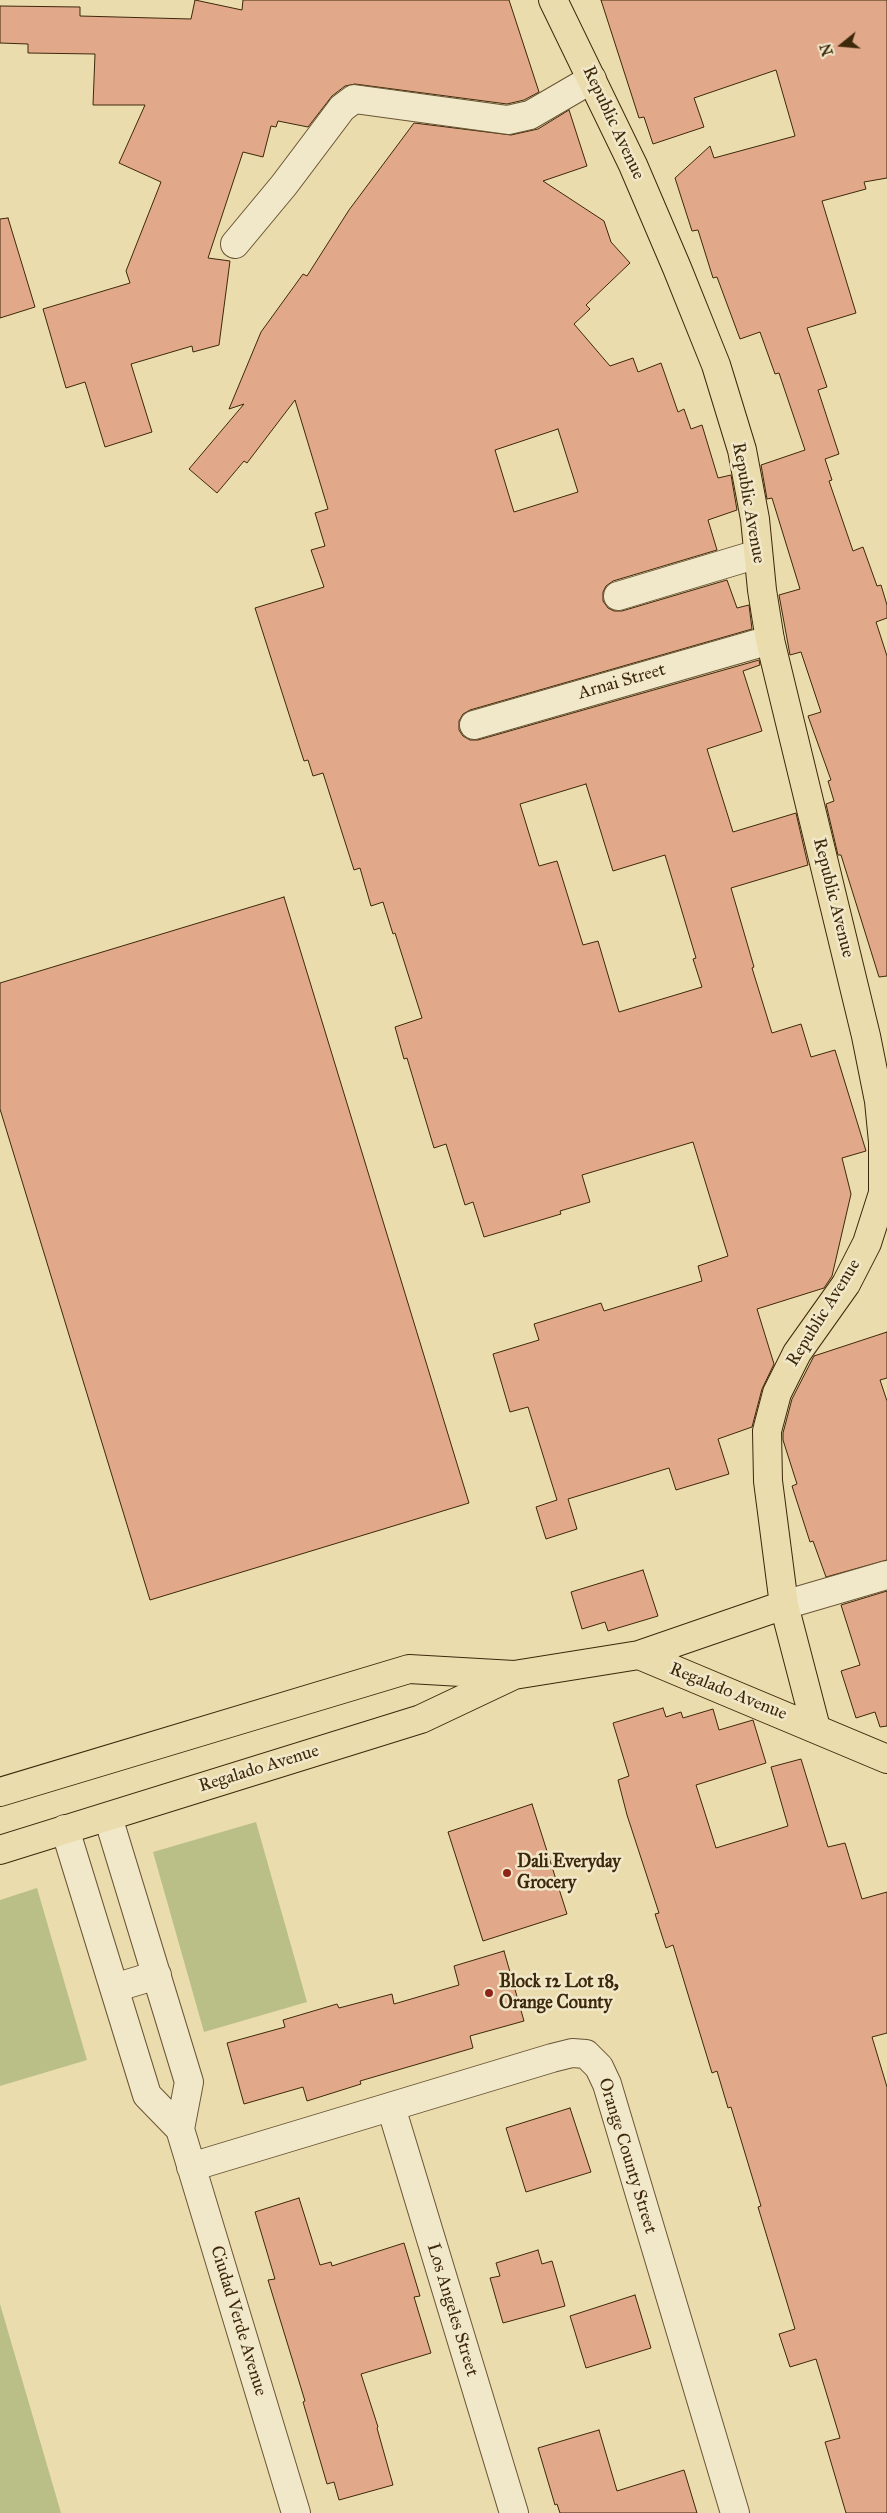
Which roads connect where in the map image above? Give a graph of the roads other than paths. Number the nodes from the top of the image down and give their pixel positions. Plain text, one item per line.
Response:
1 (554, 0) edge
2 (592, 79) junction
3 (235, 244) dead end
4 (758, 554) junction
5 (618, 596) dead end
6 (770, 640) junction
7 (474, 725) dead end
8 (887, 1575) edge
9 (784, 1605) junction
10 (639, 1655) junction
11 (514, 1675) junction
12 (816, 1728) junction
13 (887, 1759) edge
14 (0, 1792) edge
15 (108, 1817) junction
16 (66, 1830) junction
17 (0, 1850) edge
18 (157, 1975) junction
19 (114, 1988) junction
20 (391, 2107) junction
21 (180, 2129) junction
22 (191, 2167) junction
23 (296, 2513) edge
24 (514, 2513) edge
25 (735, 2513) edge

1 - 2 main road, Republic Avenue
2 - 3 street
2 - 4 main road, Republic Avenue
4 - 5 street
4 - 6 main road, Republic Avenue
6 - 7 street, Arnai Street
6 - 9 main road, Republic Avenue
8 - 9 street
9 - 10 main road, Regalado Avenue
9 - 12 main road, Republic Avenue
10 - 11 main road, Regalado Avenue
10 - 12 main road, Regalado Avenue
11 - 14 main road, Regalado Avenue
11 - 15 main road, Regalado Avenue
12 - 13 main road
15 - 16 main road, Regalado Avenue
15 - 18 street, Ciudad Verde Avenue
16 - 17 main road, Regalado Avenue
16 - 19 street, Ciudad Verde Avenue
18 - 19 street
18 - 21 street, Ciudad Verde Avenue
19 - 21 street, Ciudad Verde Avenue
20 - 22 street, Orange County Street
20 - 24 street, Los Angeles Street
20 - 25 street, Orange County Street
21 - 22 street, Ciudad Verde Avenue
22 - 23 street, Ciudad Verde Avenue

